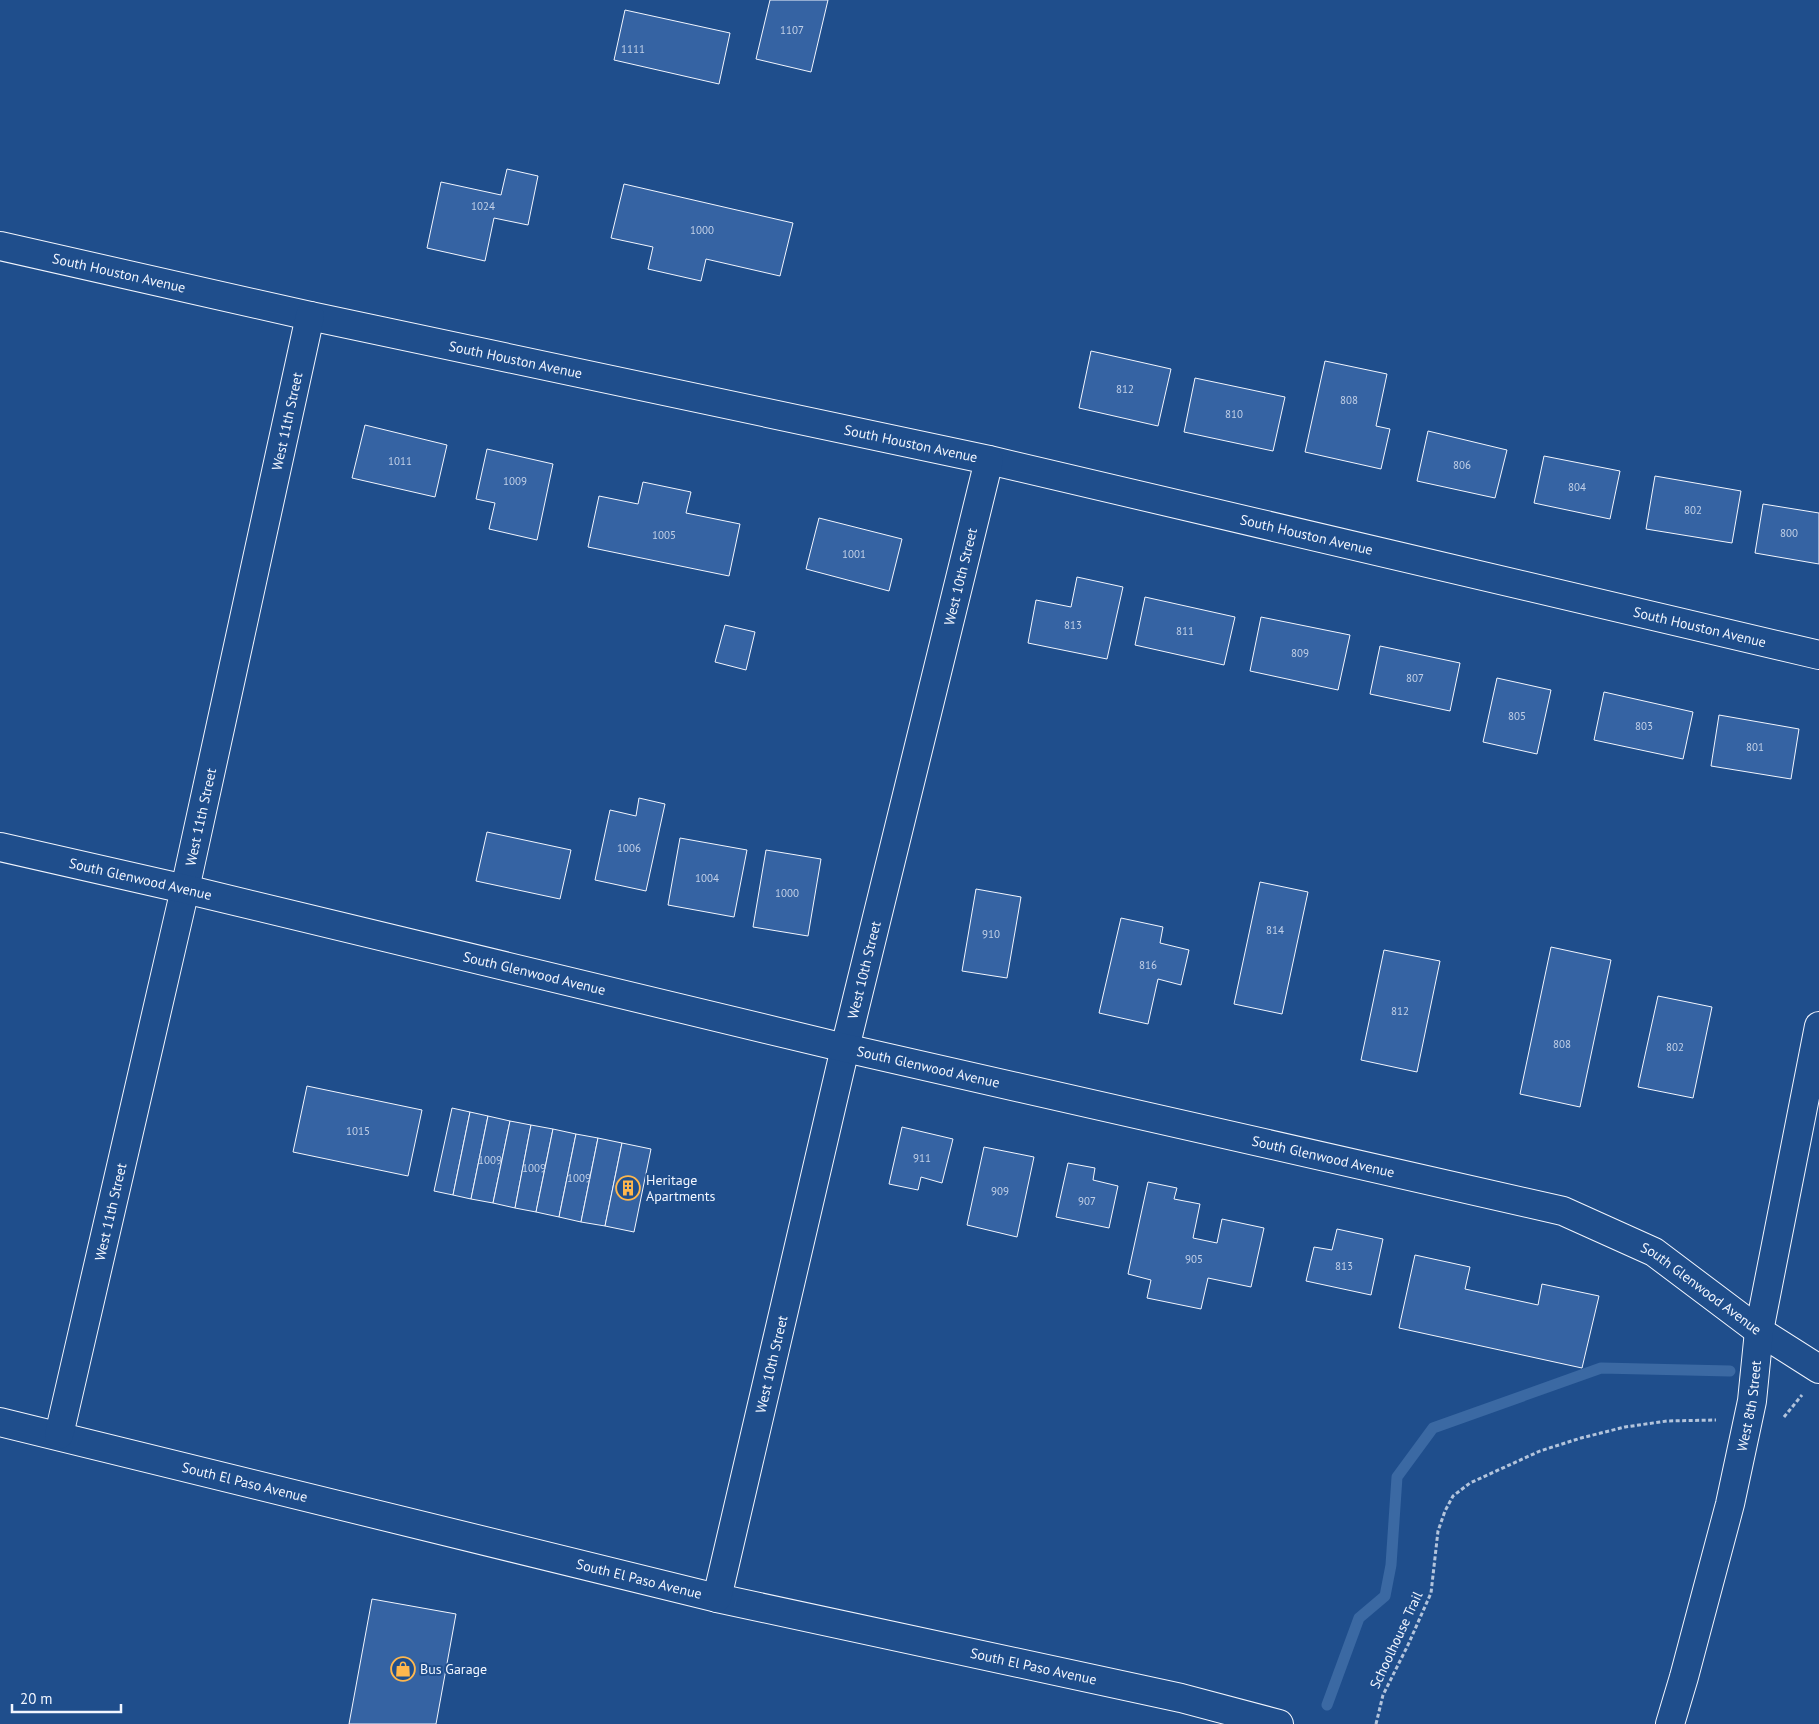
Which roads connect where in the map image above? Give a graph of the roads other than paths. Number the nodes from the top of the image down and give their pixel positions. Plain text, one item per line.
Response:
1 (0, 246) edge
2 (310, 316) junction
3 (990, 460) junction
4 (1819, 655) edge
5 (0, 847) edge
6 (185, 889) junction
7 (1819, 1026) edge
8 (845, 1048) junction
9 (1759, 1331) junction
10 (1813, 1379) edge
11 (0, 1422) edge
12 (59, 1435) junction
13 (717, 1598) junction
14 (1279, 1724) edge
15 (1670, 1724) edge

1 - 2 street, South Houston Avenue
2 - 3 street, South Houston Avenue
2 - 6 street, West 11th Street
3 - 4 street, South Houston Avenue
3 - 8 street, West 10th Street
5 - 6 street, South Glenwood Avenue
6 - 8 street, South Glenwood Avenue
6 - 12 street, West 11th Street
7 - 9 street, West 8th Street
8 - 9 street, South Glenwood Avenue
8 - 13 street, West 10th Street
9 - 10 street, South Glenwood Avenue
9 - 15 street, West 8th Street
11 - 12 street, South El Paso Avenue
12 - 13 street, South El Paso Avenue
13 - 14 street, South El Paso Avenue

